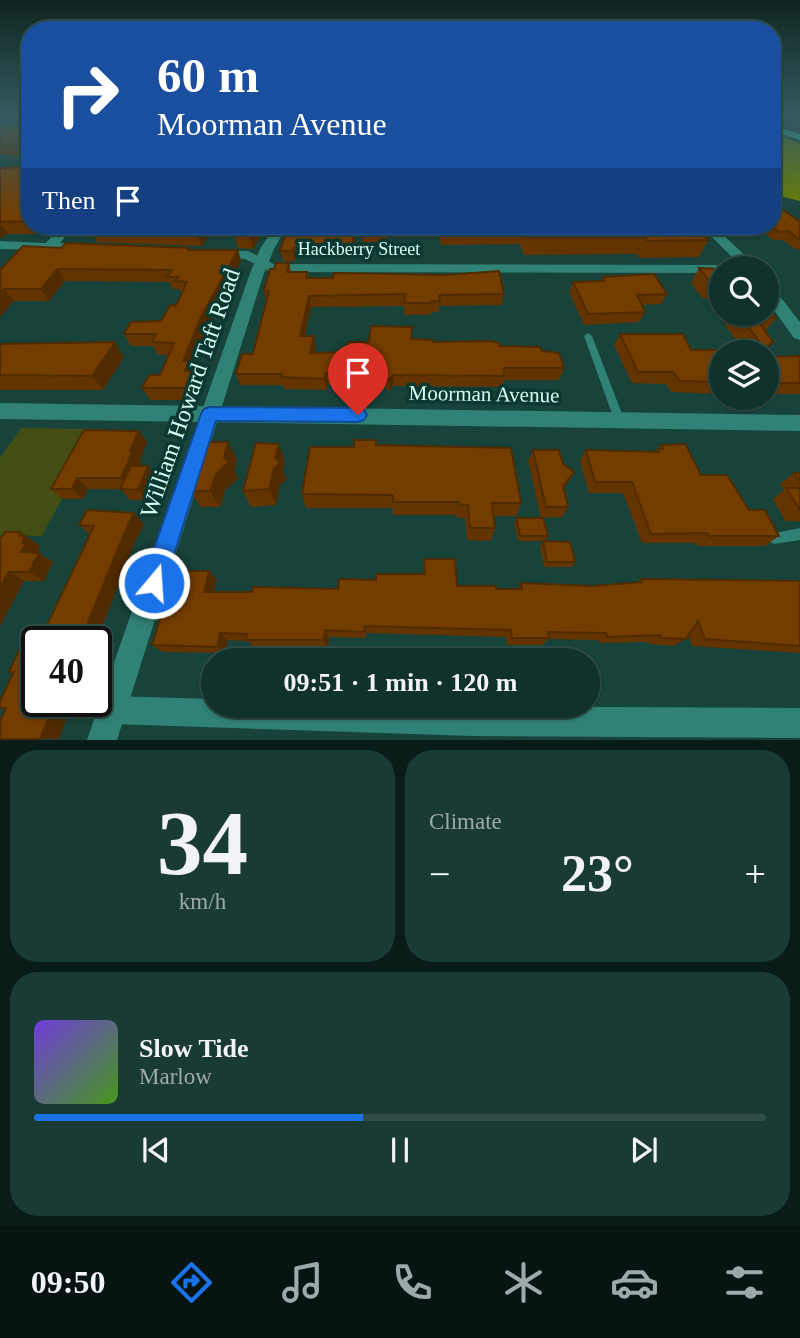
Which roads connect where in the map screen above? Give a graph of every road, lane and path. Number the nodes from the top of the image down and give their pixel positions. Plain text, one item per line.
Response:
1 (60, 235) edge
2 (276, 235) edge
3 (716, 235) edge
4 (6, 246) edge
5 (50, 246) junction
6 (103, 248) edge
7 (209, 253) edge
8 (738, 256) edge
9 (0, 257) edge
10 (262, 261) junction
11 (709, 270) edge
12 (779, 306) edge
13 (800, 334) edge
14 (588, 336) dead end
15 (0, 411) edge
16 (210, 414) junction
17 (619, 419) junction
18 (800, 423) edge
19 (800, 534) edge
20 (774, 538) edge
21 (112, 710) joint
22 (110, 717) edge
23 (800, 723) edge
24 (472, 730) edge
25 (102, 740) edge

1 - 5 street
2 - 10 street, William Howard Taft Road
3 - 8 street
4 - 5 street
4 - 9 street
5 - 6 street
7 - 10 street, Hackberry Street
10 - 11 street, Hackberry Street
10 - 16 street, William Howard Taft Road
12 - 13 street
14 - 17 lane
15 - 16 street, Moorman Avenue
16 - 17 street, Moorman Avenue
16 - 21 street, William Howard Taft Road
17 - 18 street, Moorman Avenue
19 - 20 lane
21 - 24 street
22 - 25 street, William Howard Taft Road
23 - 24 street

